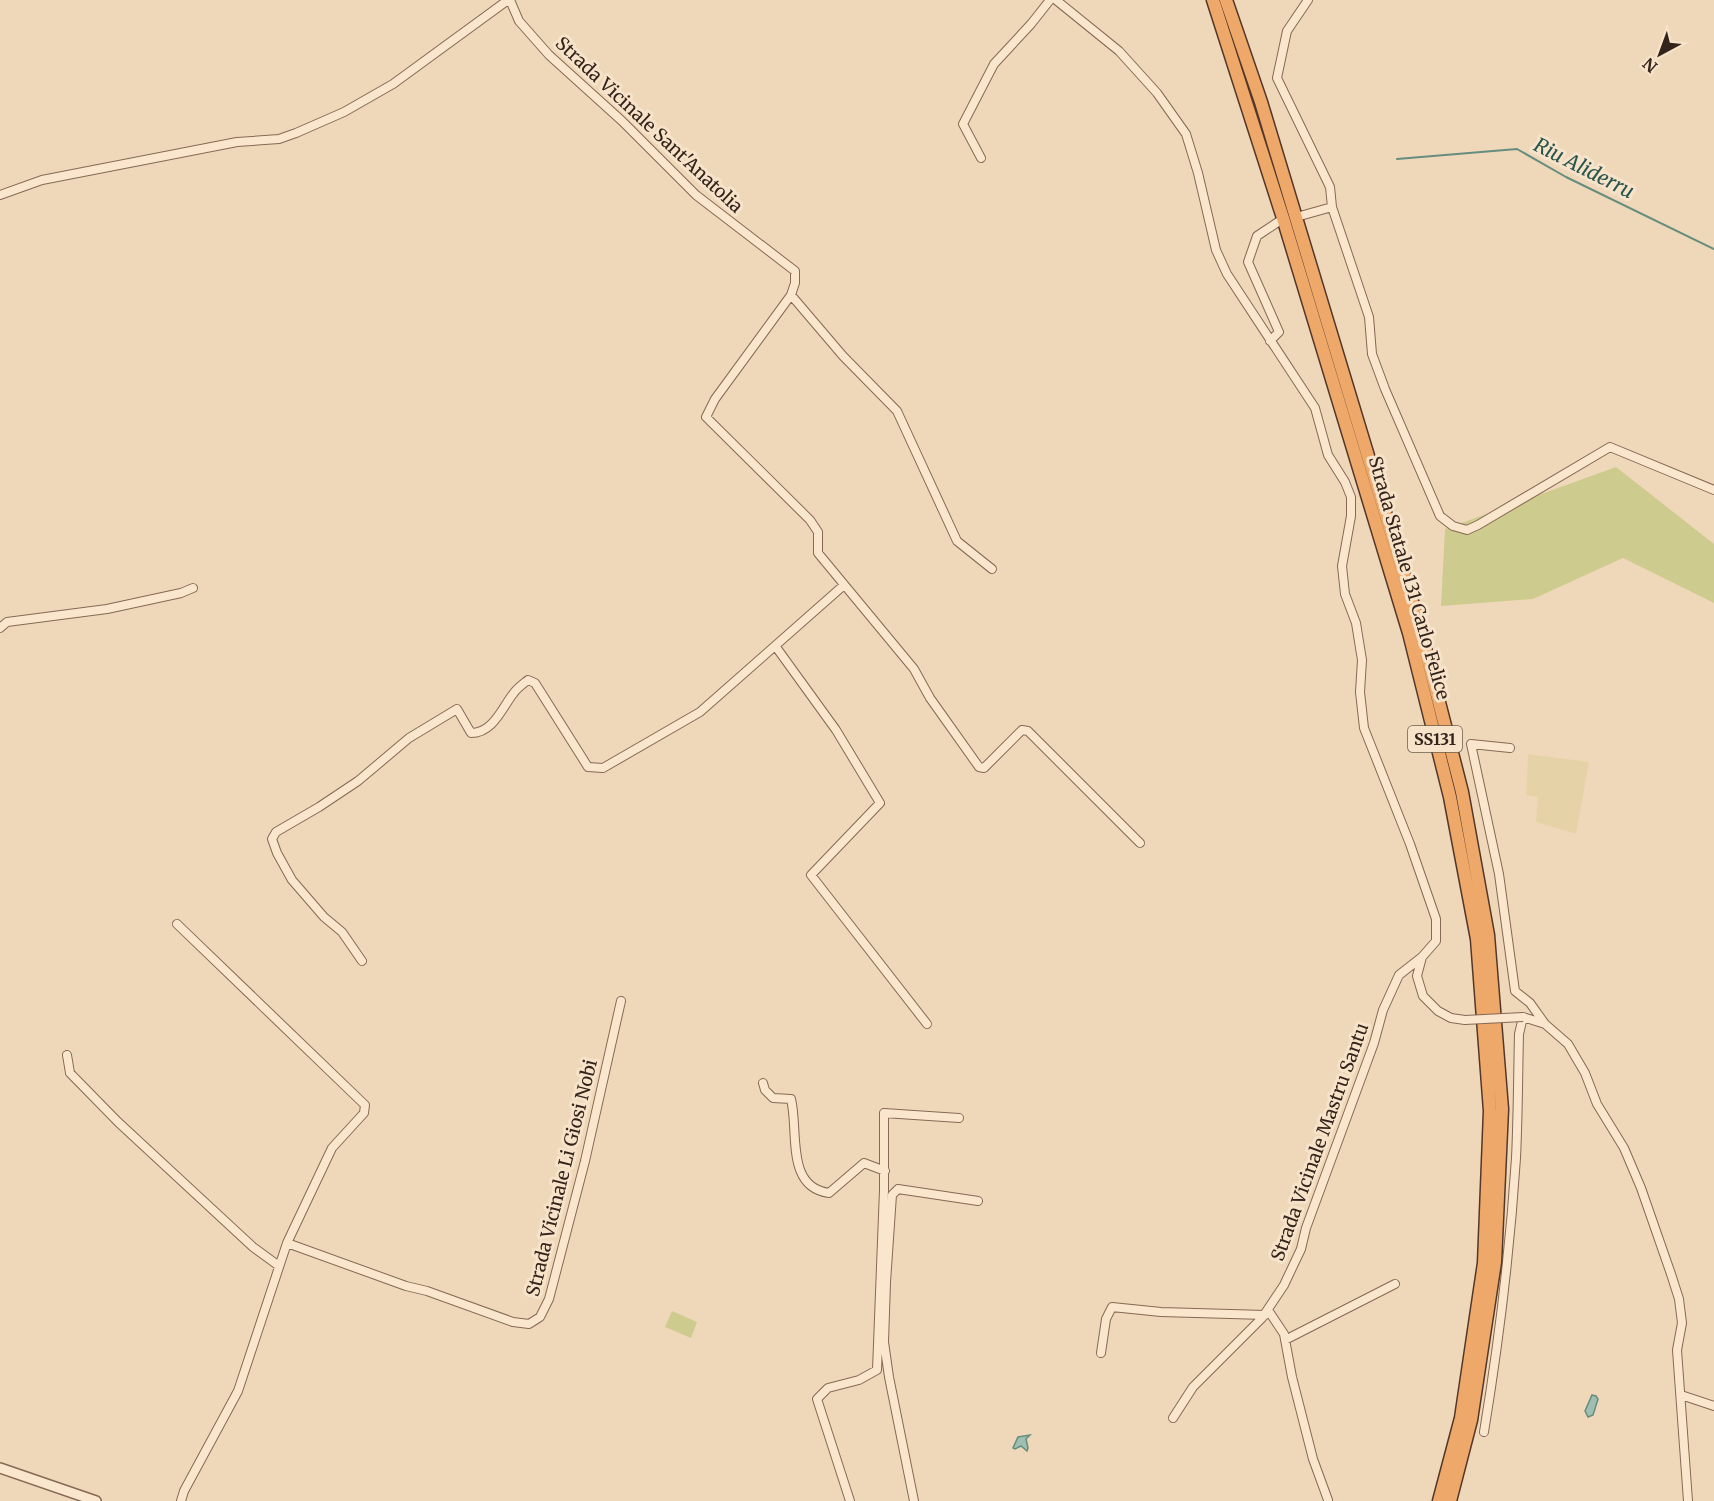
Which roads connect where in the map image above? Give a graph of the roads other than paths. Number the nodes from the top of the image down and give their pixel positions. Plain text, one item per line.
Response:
1 (509, 0) edge
2 (1050, 0) edge
3 (1056, 0) edge
4 (1213, 0) edge
5 (1226, 0) edge
6 (1308, 0) edge
7 (981, 158) dead end
8 (0, 195) edge
9 (1332, 207) junction
10 (1300, 216) dead end
11 (1278, 222) dead end
12 (792, 295) junction
13 (1270, 341) junction
14 (1714, 490) edge
15 (992, 570) dead end
16 (844, 585) junction
17 (193, 588) dead end
18 (0, 628) edge
19 (776, 647) junction
20 (1510, 748) dead end
21 (1140, 843) dead end
22 (177, 924) dead end
23 (1422, 957) junction
24 (362, 961) dead end
25 (621, 1001) dead end
26 (1523, 1017) junction
27 (927, 1023) dead end
28 (1545, 1024) junction
29 (67, 1055) dead end
30 (763, 1083) dead end
31 (958, 1118) dead end
32 (885, 1171) junction
33 (978, 1201) dead end
34 (287, 1243) junction
35 (279, 1266) junction
36 (1395, 1284) dead end
37 (1266, 1312) junction
38 (1285, 1340) junction
39 (1101, 1353) dead end
40 (1681, 1395) junction
41 (1714, 1406) edge
42 (1173, 1418) dead end
43 (1484, 1432) dead end
44 (0, 1468) edge
45 (1328, 1500) edge
46 (96, 1501) edge
47 (181, 1501) edge
48 (850, 1501) edge
49 (914, 1501) edge
50 (1439, 1501) edge
51 (1450, 1501) edge
52 (1688, 1501) edge

1 - 8 street
1 - 12 street, Strada Vicinale Sant'Anatolia
2 - 7 street
3 - 13 street
4 - 50 highway, Strada Statale 131 Carlo Felice / SS131
5 - 51 highway, Strada Statale 131 Carlo Felice / SS131
6 - 9 street
9 - 10 street
9 - 14 street
11 - 13 street
12 - 15 street
12 - 16 street
13 - 23 street
16 - 19 street
16 - 21 street
17 - 18 street
19 - 24 street
19 - 27 street
20 - 28 street
22 - 34 street
23 - 26 street, bridge
23 - 37 street, Strada Vicinale Mastru Santu
25 - 34 street, Strada Vicinale Li Giosi Nobi
26 - 28 street
26 - 43 street
28 - 40 street
29 - 35 street
30 - 32 street
31 - 32 street
32 - 48 street
33 - 49 street
34 - 35 street
35 - 47 street
36 - 38 street
37 - 38 street
37 - 39 street
37 - 42 street, Strada Vicinale Mastru Santu
38 - 45 street
40 - 41 street
40 - 52 street
44 - 46 street

